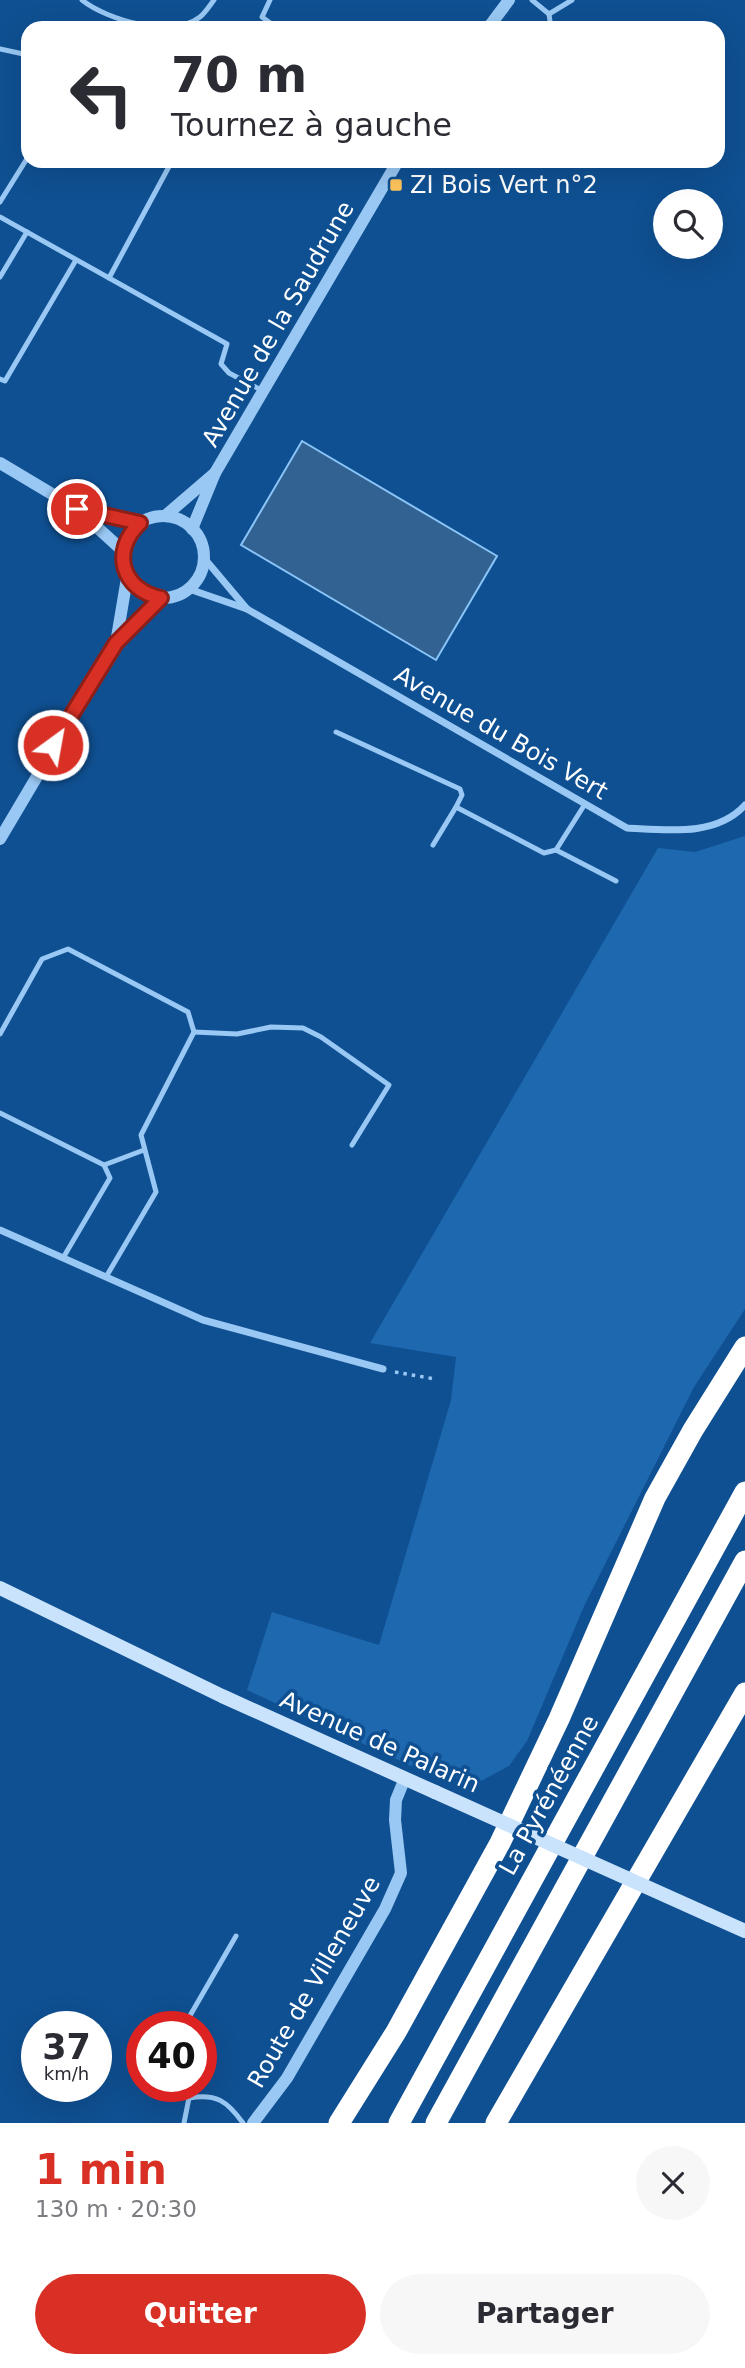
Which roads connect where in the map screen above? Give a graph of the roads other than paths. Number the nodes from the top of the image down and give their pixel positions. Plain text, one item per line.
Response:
1 (82, 0) edge
2 (214, 0) edge
3 (270, 0) edge
4 (509, 0) edge
5 (532, 0) edge
6 (572, 0) edge
7 (549, 15) junction
8 (125, 21) edge
9 (192, 21) edge
10 (267, 21) edge
11 (493, 21) edge
12 (550, 21) edge
13 (0, 49) edge
14 (21, 54) edge
15 (21, 168) edge
16 (168, 168) edge
17 (394, 168) edge
18 (0, 202) edge
19 (0, 217) edge
20 (27, 232) junction
21 (76, 260) junction
22 (0, 277) edge
23 (109, 278) junction
24 (0, 379) edge
25 (263, 391) junction
26 (0, 463) edge
27 (215, 472) junction
28 (77, 509) junction
29 (164, 516) junction
30 (140, 523) junction
31 (192, 529) junction
32 (122, 550) junction
33 (204, 558) junction
34 (127, 578) junction
35 (189, 589) junction
36 (161, 598) junction
37 (247, 609) junction
38 (116, 643) junction
39 (336, 732) dead end
40 (585, 804) junction
41 (745, 805) edge
42 (456, 807) junction
43 (0, 839) edge
44 (433, 845) dead end
45 (556, 850) junction
46 (616, 881) dead end
47 (194, 1032) junction
48 (0, 1034) edge
49 (0, 1113) edge
50 (352, 1145) dead end
51 (144, 1150) junction
52 (104, 1164) junction
53 (0, 1230) edge
54 (63, 1258) junction
55 (106, 1277) junction
56 (745, 1348) edge
57 (383, 1370) road end
58 (745, 1492) edge
59 (745, 1561) edge
60 (0, 1588) edge
61 (745, 1693) edge
62 (405, 1778) junction
63 (745, 1931) edge
64 (236, 1936) dead end
65 (193, 2011) edge
66 (217, 2097) edge
67 (187, 2102) edge
68 (184, 2123) edge
69 (243, 2123) edge
70 (253, 2123) edge
71 (338, 2123) edge
72 (399, 2123) edge
73 (436, 2123) edge
74 (496, 2123) edge

1 - 8 lane
2 - 9 lane
3 - 10 lane
4 - 11 street
5 - 7 lane
6 - 7 lane
7 - 12 lane
13 - 14 lane
15 - 18 lane
16 - 23 lane
17 - 25 street, Avenue de la Saudrune
19 - 20 lane
20 - 21 lane
20 - 22 lane
21 - 23 lane
21 - 24 lane
23 - 25 lane
25 - 27 street, Avenue de la Saudrune
26 - 28 street
27 - 29 street, Avenue de la Saudrune
27 - 31 street, Avenue de la Saudrune
28 - 30 street
28 - 32 street
29 - 30 street
29 - 31 street
30 - 32 street
31 - 33 street
32 - 34 street
33 - 35 street
33 - 37 street, Avenue du Bois Vert
34 - 36 street
34 - 38 street
35 - 36 street
35 - 37 street, Avenue du Bois Vert
36 - 38 street
37 - 40 street, Avenue du Bois Vert
38 - 43 street
39 - 42 lane
40 - 41 street, Avenue du Bois Vert
40 - 45 lane
42 - 44 lane
42 - 45 lane
45 - 46 lane
47 - 48 lane
47 - 50 lane
47 - 51 lane
49 - 52 lane
51 - 52 lane
51 - 55 lane
52 - 54 lane
53 - 54 street
54 - 55 street
55 - 57 street
56 - 71 highway
58 - 72 highway, La Pyrénéenne
59 - 73 highway
60 - 62 main road, Avenue de Palarin
61 - 74 highway
62 - 63 main road, Avenue de Palarin, bridge
62 - 70 street, Route de Villeneuve
64 - 65 lane
66 - 69 lane
67 - 68 lane

